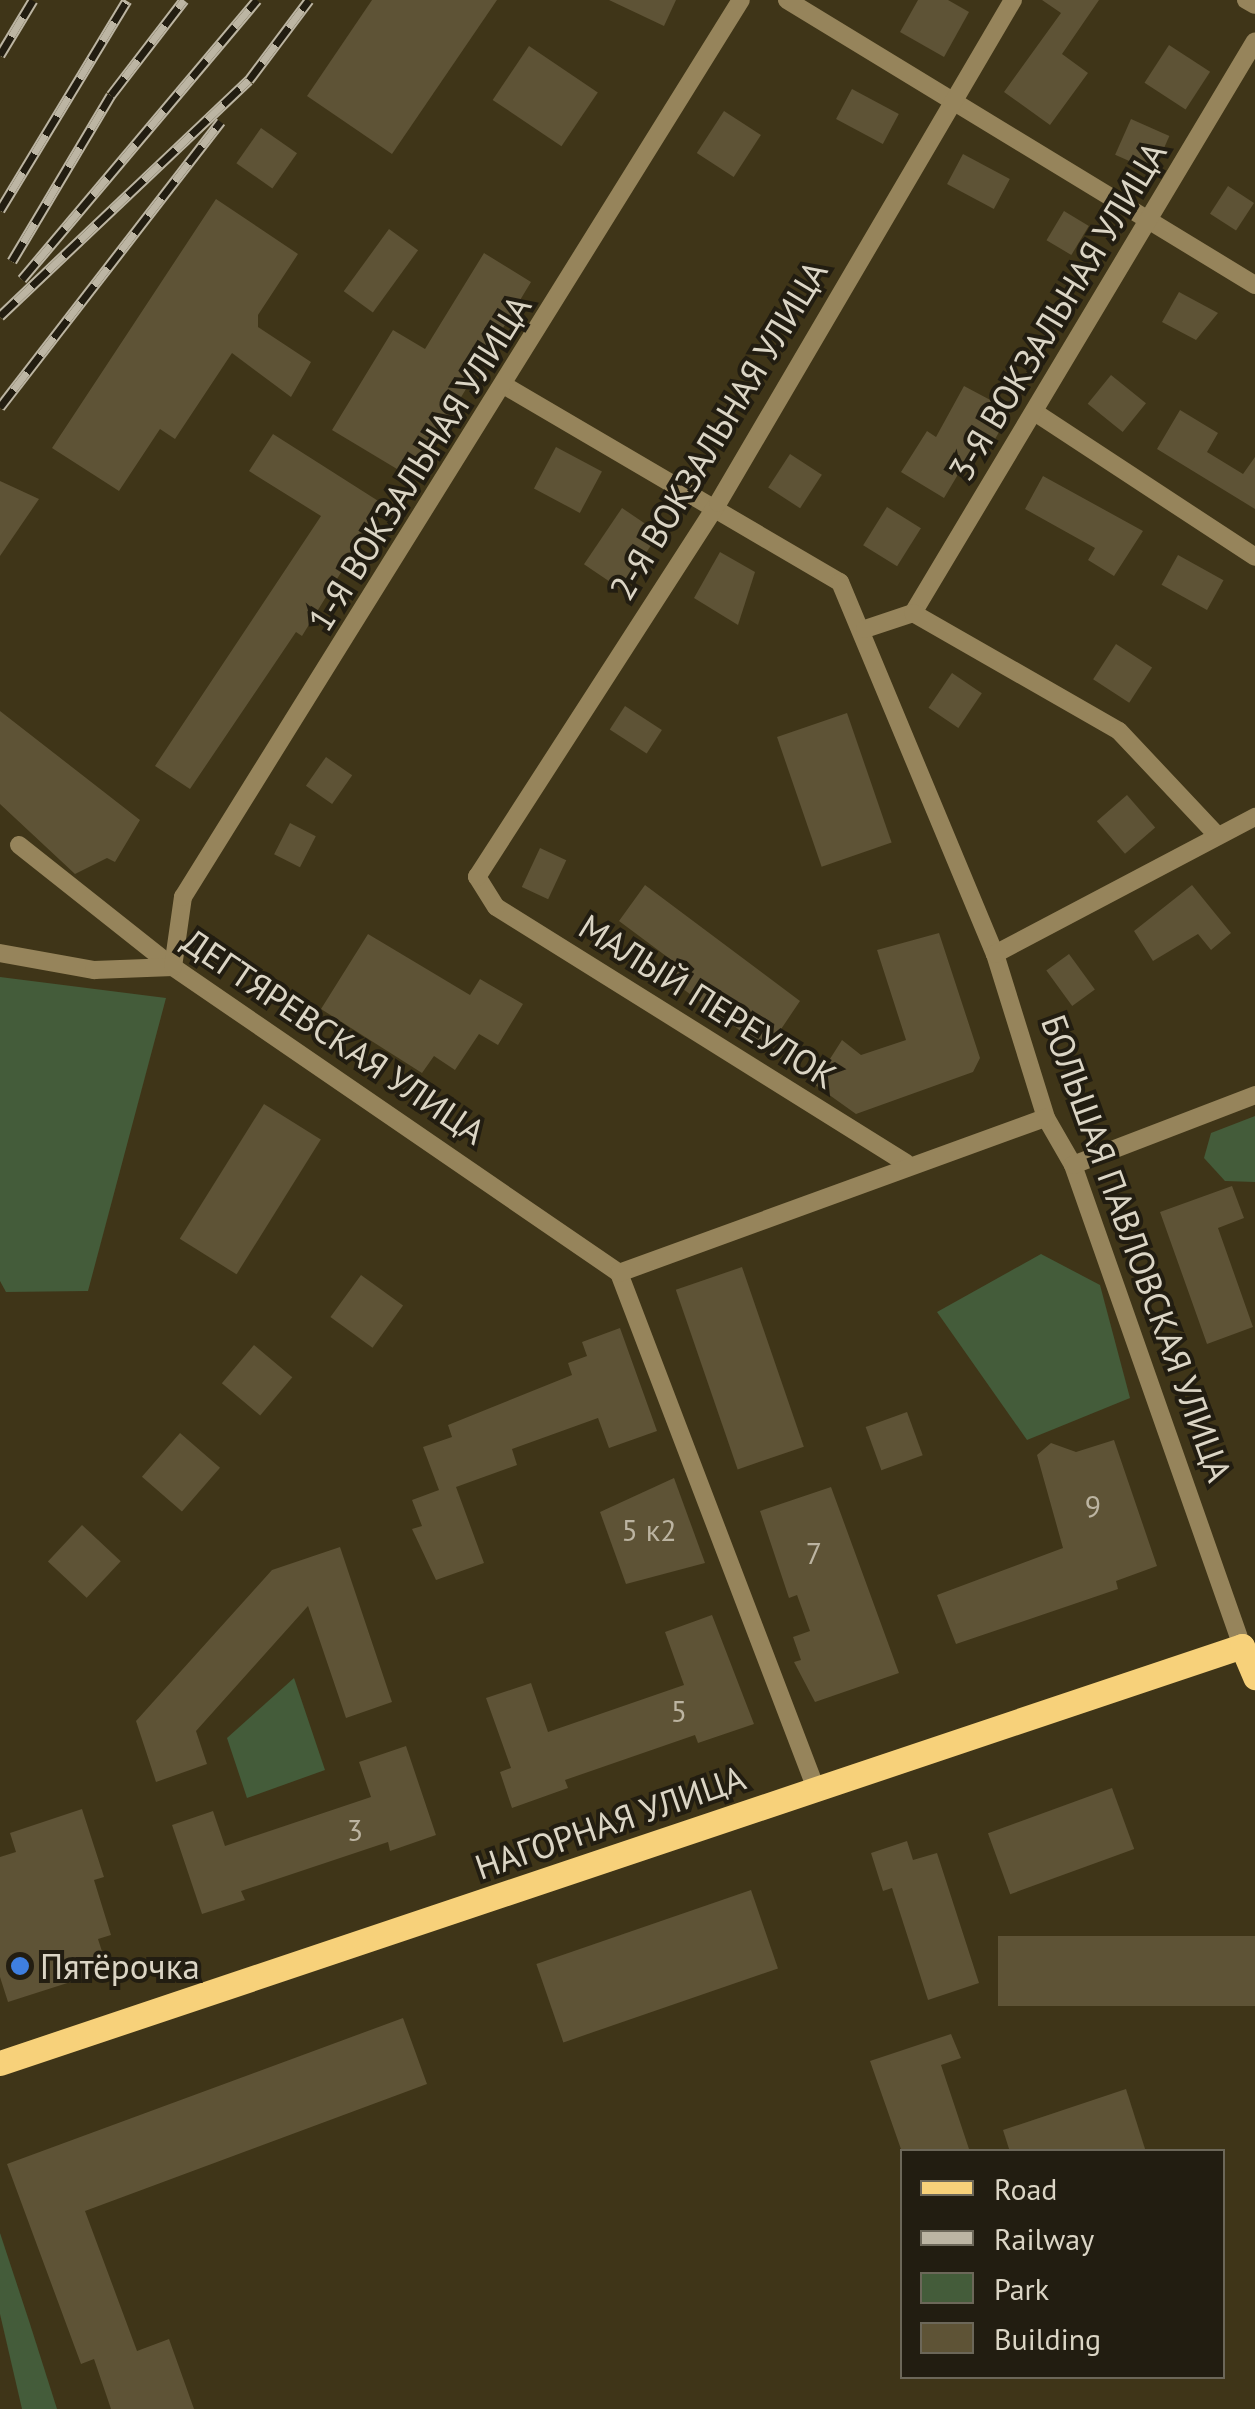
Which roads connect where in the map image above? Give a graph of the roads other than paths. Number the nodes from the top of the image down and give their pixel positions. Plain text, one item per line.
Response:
1 (741, 0) edge
2 (786, 0) edge
3 (1012, 0) edge
4 (1246, 0) edge
5 (1255, 6) edge
6 (1255, 41) edge
7 (951, 105) junction
8 (1152, 218) junction
9 (1255, 285) edge
10 (508, 387) junction
11 (1036, 412) junction
12 (718, 503) junction
13 (1255, 556) edge
14 (913, 613) junction
15 (865, 629) junction
16 (1255, 816) edge
17 (1218, 836) junction
18 (19, 845) dead end
19 (480, 889) joint
20 (0, 953) edge
21 (995, 954) junction
22 (173, 967) junction
23 (1255, 1095) edge
24 (1046, 1118) junction
25 (906, 1164) junction
26 (1073, 1165) junction
27 (620, 1272) junction
28 (1242, 1646) junction
29 (1255, 1677) edge
30 (816, 1789) junction
31 (0, 2064) edge

1 - 10 street, 1-Я ВОКЗАЛЬНАЯ УЛИЦА
2 - 7 street
3 - 7 street, 2-Я ВОКЗАЛЬНАЯ УЛИЦА
4 - 5 street
6 - 8 street, 3-Я ВОКЗАЛЬНАЯ УЛИЦА
7 - 8 street
7 - 12 street, 2-Я ВОКЗАЛЬНАЯ УЛИЦА
8 - 9 street
8 - 11 street, 3-Я ВОКЗАЛЬНАЯ УЛИЦА
10 - 12 street, БОЛЬШАЯ ПАВЛОВСКАЯ УЛИЦА
10 - 22 street, 1-Я ВОКЗАЛЬНАЯ УЛИЦА
11 - 13 street
11 - 14 street, 3-Я ВОКЗАЛЬНАЯ УЛИЦА
12 - 15 street, БОЛЬШАЯ ПАВЛОВСКАЯ УЛИЦА
12 - 19 street, 2-Я ВОКЗАЛЬНАЯ УЛИЦА
14 - 15 street
14 - 17 street
15 - 21 street, БОЛЬШАЯ ПАВЛОВСКАЯ УЛИЦА
16 - 17 street
17 - 21 street
18 - 22 street, ДЕГТЯРЕВСКАЯ УЛИЦА
19 - 25 street, МАЛЫЙ ПЕРЕУЛОК
20 - 22 street
21 - 24 street, БОЛЬШАЯ ПАВЛОВСКАЯ УЛИЦА
22 - 27 street, ДЕГТЯРЕВСКАЯ УЛИЦА
23 - 26 street
24 - 25 street
24 - 26 street, БОЛЬШАЯ ПАВЛОВСКАЯ УЛИЦА
25 - 27 street
26 - 28 street, БОЛЬШАЯ ПАВЛОВСКАЯ УЛИЦА
27 - 30 street
28 - 29 main road, БОЛЬШАЯ ПАВЛОВСКАЯ УЛИЦА
28 - 30 main road, НАГОРНАЯ УЛИЦА
30 - 31 main road, НАГОРНАЯ УЛИЦА

